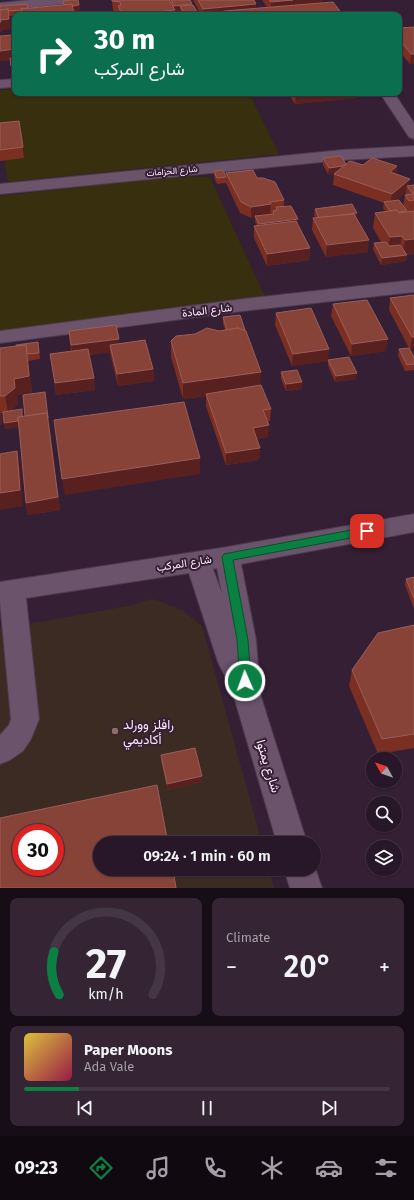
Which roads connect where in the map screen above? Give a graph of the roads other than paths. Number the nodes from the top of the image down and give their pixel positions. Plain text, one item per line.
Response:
1 (62, 0) edge
2 (0, 7) edge
3 (12, 83) edge
4 (0, 84) edge
5 (389, 96) edge
6 (414, 134) edge
7 (414, 142) edge
8 (414, 151) edge
9 (344, 155) junction
10 (0, 189) edge
11 (414, 286) edge
12 (0, 337) edge
13 (414, 523) edge
14 (227, 557) junction
15 (198, 561) junction
16 (6, 591) edge
17 (10, 666) edge
18 (245, 689) junction
19 (0, 751) edge
20 (290, 836) edge
21 (302, 876) edge
22 (306, 888) edge

1 - 2 street
3 - 4 street
5 - 6 street
7 - 9 street, شارع الحزامات
8 - 9 street, شارع الحزامات
9 - 10 street, شارع الحزامات
11 - 12 street, شارع المادة
13 - 14 street, شارع المركب
14 - 15 street, شارع المركب
14 - 18 street, شارع يمتوا
15 - 16 street, شارع المركب
15 - 18 street, شارع يمتوا
16 - 17 street
17 - 19 street
18 - 20 street, شارع يمتوا
21 - 22 street

